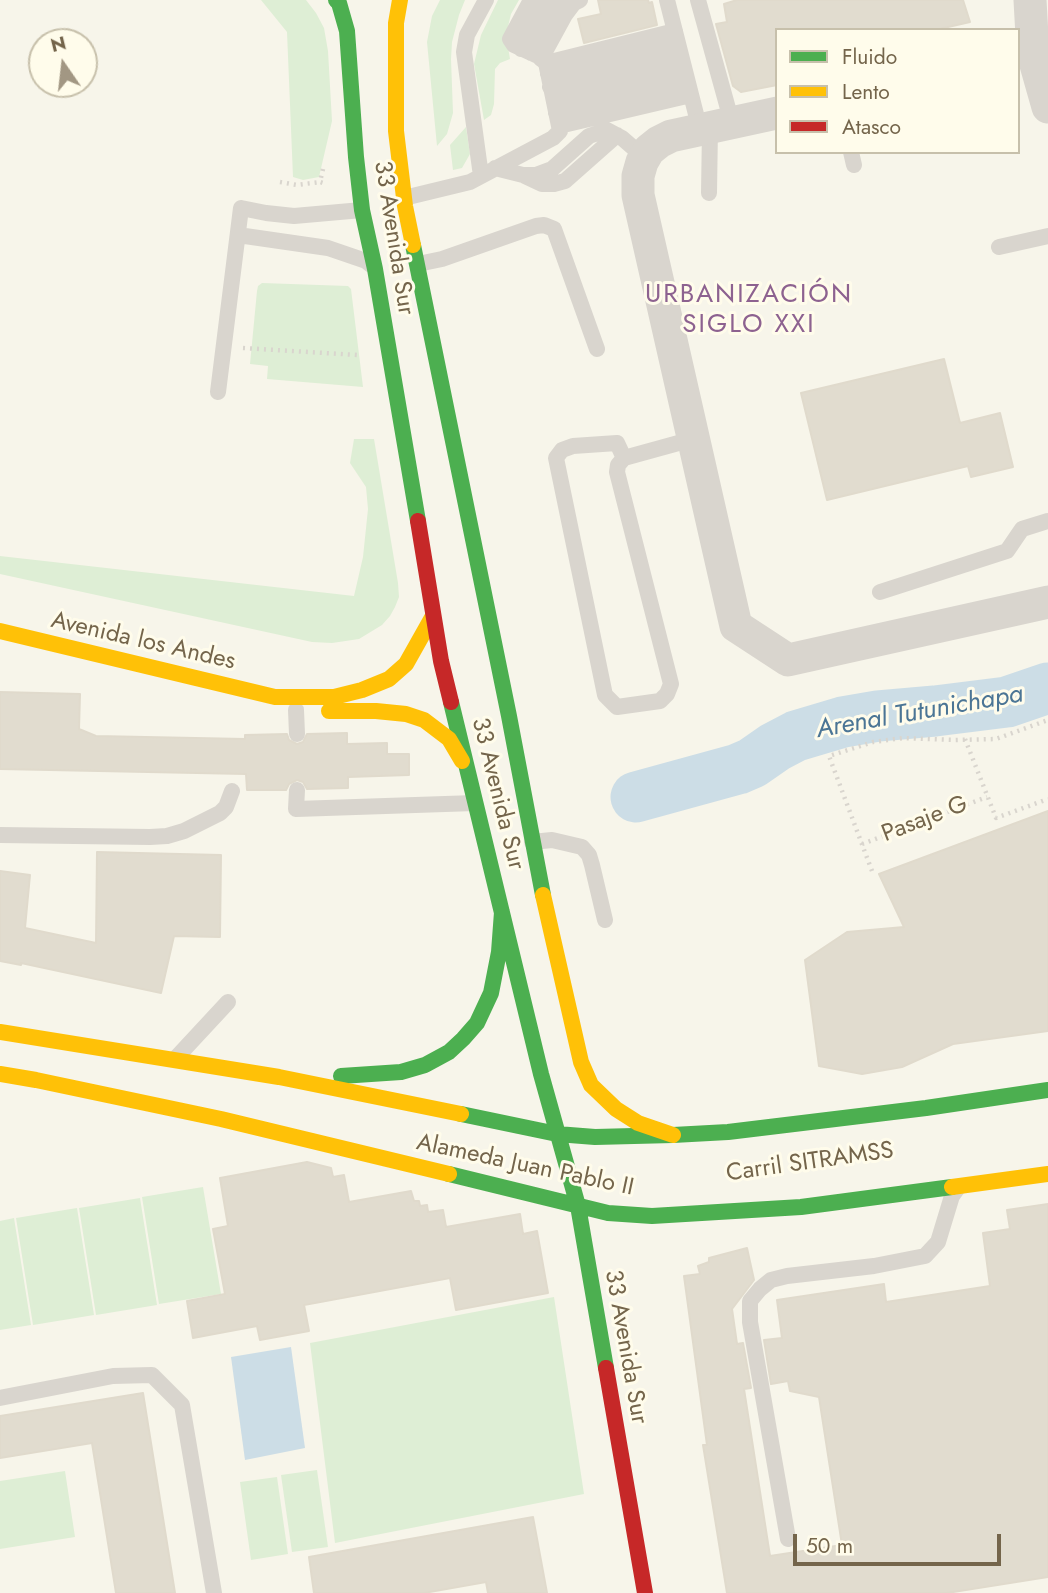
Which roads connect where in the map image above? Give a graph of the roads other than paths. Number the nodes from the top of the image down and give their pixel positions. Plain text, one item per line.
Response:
1 (336, 0) edge
2 (400, 0) edge
3 (486, 0) edge
4 (531, 0) edge
5 (548, 0) edge
6 (563, 0) edge
7 (580, 0) edge
8 (667, 0) edge
9 (698, 0) edge
10 (1030, 0) edge
11 (683, 63) junction
12 (1038, 76) edge
13 (545, 81) junction
14 (775, 113) edge
15 (714, 127) junction
16 (645, 158) junction
17 (488, 172) junction
18 (709, 193) dead end
19 (404, 198) junction
20 (362, 211) junction
21 (238, 235) junction
22 (1048, 236) edge
23 (999, 247) dead end
24 (418, 264) junction
25 (375, 269) junction
26 (597, 349) dead end
27 (218, 392) dead end
28 (693, 439) junction
29 (624, 458) junction
30 (1048, 521) edge
31 (480, 572) junction
32 (880, 592) dead end
33 (472, 597) dead end
34 (1048, 602) edge
35 (433, 617) junction
36 (0, 631) edge
37 (453, 643) dead end
38 (441, 661) junction
39 (428, 675) dead end
40 (401, 695) dead end
41 (275, 697) junction
42 (296, 710) junction
43 (376, 711) junction
44 (297, 734) dead end
45 (468, 771) junction
46 (297, 790) dead end
47 (232, 792) dead end
48 (475, 803) junction
49 (0, 835) edge
50 (532, 842) junction
51 (502, 912) junction
52 (605, 919) dead end
53 (228, 1002) dead end
54 (0, 1032) edge
55 (174, 1060) junction
56 (0, 1074) edge
57 (279, 1077) junction
58 (1048, 1090) edge
59 (557, 1134) junction
60 (673, 1135) junction
61 (595, 1137) junction
62 (745, 1146) dead end
63 (691, 1150) dead end
64 (618, 1152) dead end
65 (1048, 1174) edge
66 (959, 1187) junction
67 (747, 1194) dead end
68 (578, 1206) junction
69 (0, 1398) edge
70 (788, 1539) dead end
71 (214, 1593) edge
72 (645, 1593) edge

1 - 20 street, 33 Avenida Sur
2 - 19 street, 33 Avenida Sur
3 - 17 lane
4 - 13 lane
5 - 13 lane
6 - 13 lane
7 - 13 lane
8 - 11 lane
9 - 15 lane
10 - 12 street
11 - 13 lane
11 - 13 lane
11 - 13 lane
11 - 15 lane
13 - 17 lane
14 - 15 street
15 - 16 street
15 - 18 lane
16 - 17 lane
16 - 28 street
17 - 19 lane
19 - 24 street, 33 Avenida Sur
20 - 21 lane
20 - 25 street, 33 Avenida Sur
21 - 25 lane
21 - 27 lane
22 - 23 lane
24 - 26 lane
24 - 31 street, 33 Avenida Sur
25 - 35 street, 33 Avenida Sur
28 - 29 lane
28 - 34 street
29 - 29 lane
30 - 32 lane
31 - 33 street
31 - 50 street, 33 Avenida Sur
35 - 38 street, 33 Avenida Sur
35 - 41 street, Avenida los Andes
36 - 41 street, Avenida los Andes
37 - 38 street
38 - 39 street
38 - 45 street, 33 Avenida Sur
40 - 43 street
41 - 42 street, Avenida los Andes
42 - 43 street, Avenida los Andes
42 - 44 lane
43 - 45 street, Avenida los Andes
45 - 48 street, 33 Avenida Sur
46 - 48 lane
47 - 49 lane
48 - 51 street, 33 Avenida Sur
50 - 52 lane
50 - 60 street, 33 Avenida Sur
51 - 57 street
51 - 59 street, 33 Avenida Sur
53 - 55 lane
54 - 55 street, Alameda Juan Pablo II
55 - 57 street, Alameda Juan Pablo II
56 - 68 street, Alameda Juan Pablo II
57 - 59 street, Alameda Juan Pablo II
58 - 60 street, Alameda Juan Pablo II
59 - 61 street, Alameda Juan Pablo II
59 - 68 street, 33 Avenida Sur
60 - 61 street, Alameda Juan Pablo II
61 - 64 street
62 - 63 street, Carril SITRAMSS
65 - 66 street, Alameda Juan Pablo II
66 - 68 street, Alameda Juan Pablo II
66 - 70 lane
67 - 68 street, Carril SITRAMSS
68 - 72 street, 33 Avenida Sur
69 - 71 lane

